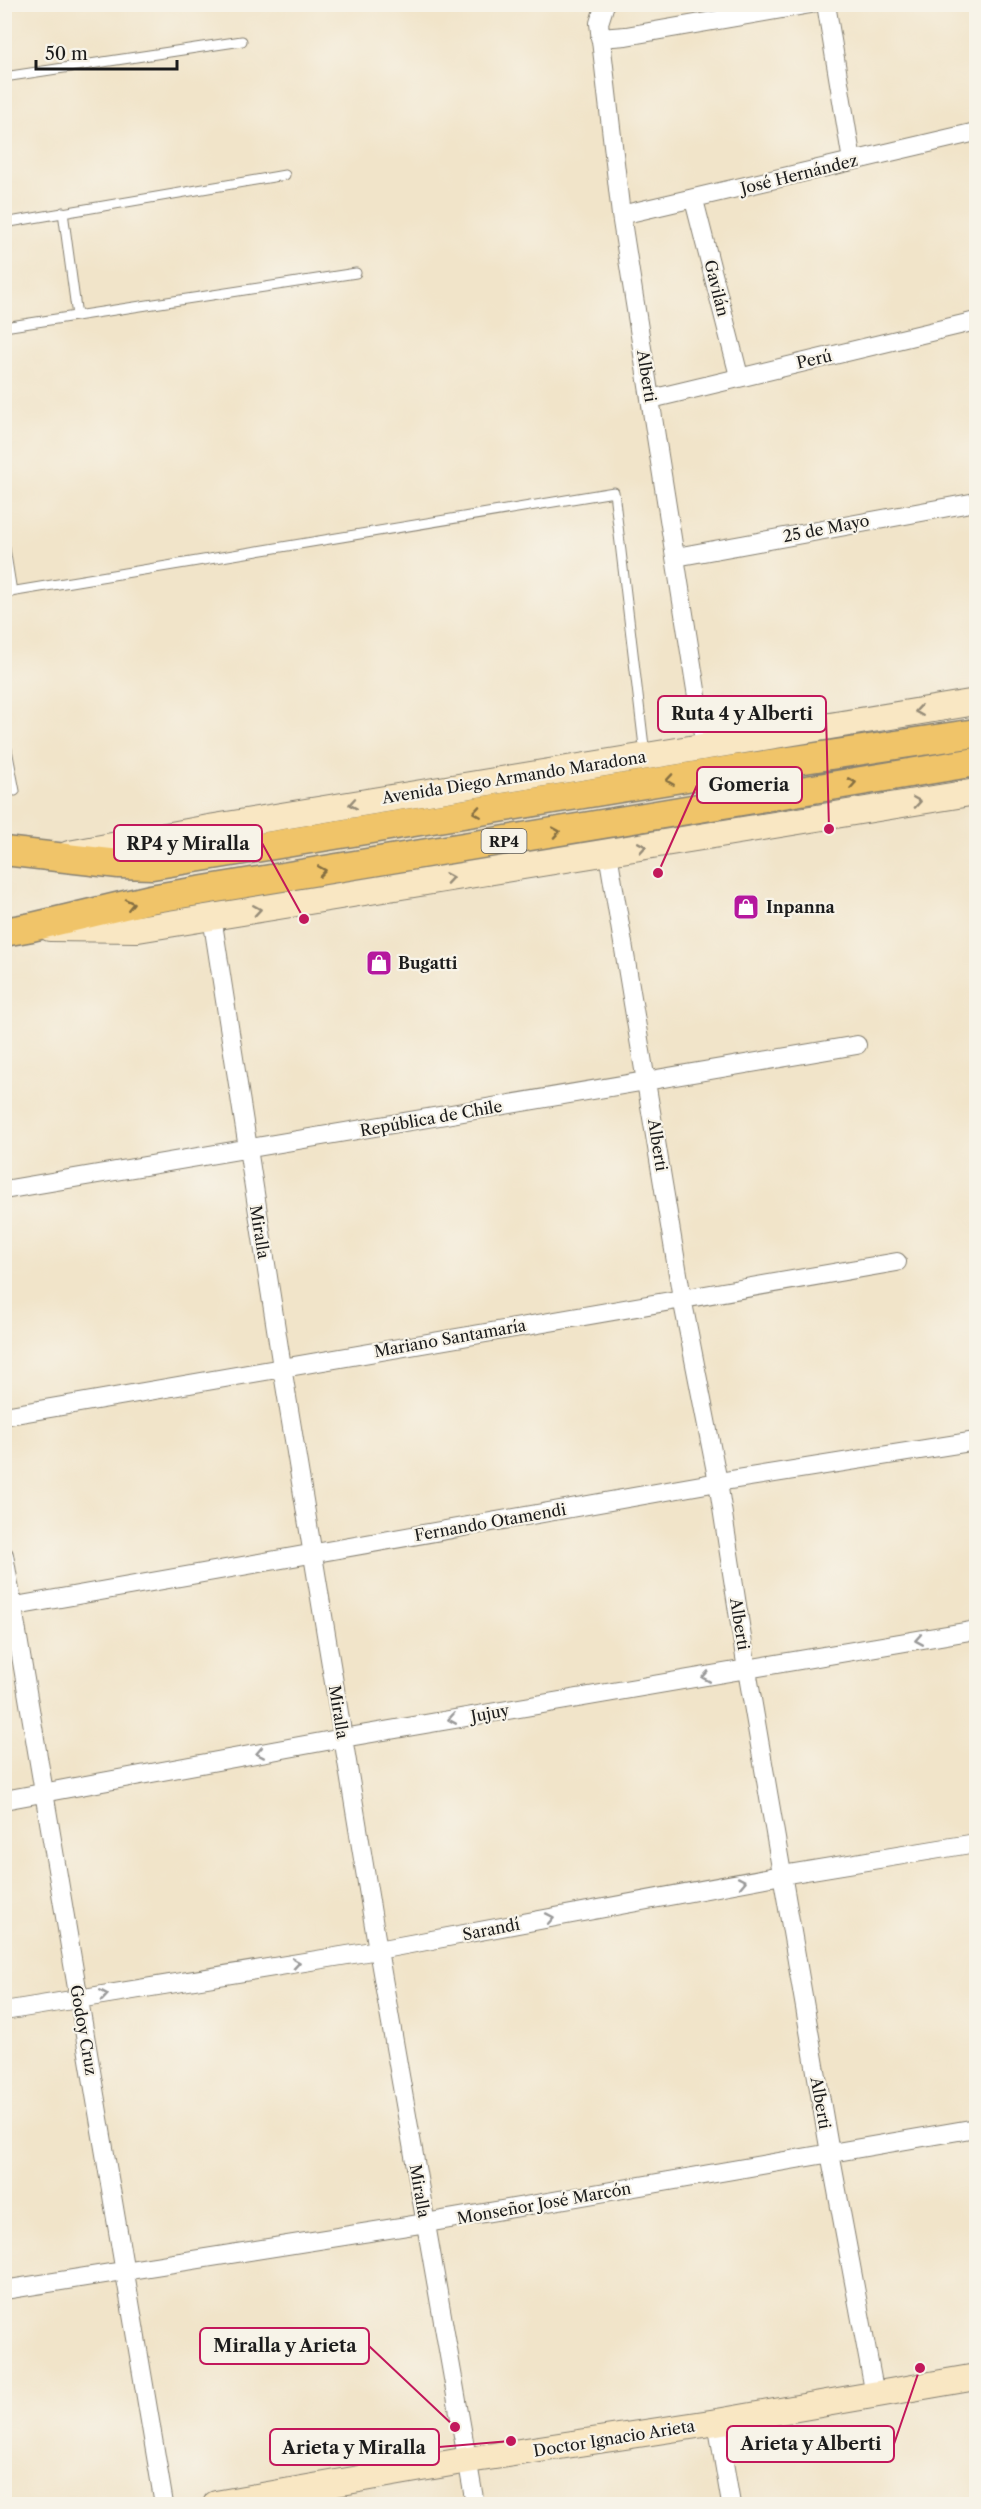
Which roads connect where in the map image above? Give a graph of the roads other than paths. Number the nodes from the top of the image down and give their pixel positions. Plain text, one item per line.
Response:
1 (605, 4) edge
2 (811, 4) edge
3 (826, 4) edge
4 (600, 38) junction
5 (242, 41) dead end
6 (4, 77) edge
7 (976, 132) edge
8 (852, 161) junction
9 (285, 175) dead end
10 (694, 200) junction
11 (63, 212) junction
12 (621, 215) junction
13 (4, 223) edge
14 (356, 273) dead end
15 (77, 316) junction
16 (976, 321) edge
17 (4, 327) edge
18 (739, 376) junction
19 (651, 399) junction
20 (976, 502) edge
21 (4, 542) edge
22 (676, 557) junction
23 (8, 592) edge
24 (976, 702) edge
25 (976, 733) edge
26 (4, 734) edge
27 (705, 747) junction
28 (645, 755) junction
29 (976, 762) edge
30 (15, 791) dead end
31 (976, 792) edge
32 (4, 851) edge
33 (608, 853) junction
34 (52, 857) junction
35 (212, 917) junction
36 (14, 931) edge
37 (857, 1045) dead end
38 (647, 1080) junction
39 (247, 1150) junction
40 (4, 1190) edge
41 (897, 1262) dead end
42 (682, 1298) junction
43 (282, 1367) junction
44 (4, 1416) edge
45 (976, 1441) edge
46 (718, 1482) junction
47 (314, 1553) junction
48 (4, 1555) edge
49 (9, 1608) edge
50 (976, 1630) edge
51 (747, 1670) junction
52 (343, 1738) junction
53 (46, 1793) junction
54 (4, 1800) edge
55 (976, 1843) edge
56 (782, 1875) junction
57 (378, 1950) junction
58 (78, 1999) junction
59 (4, 2011) edge
60 (976, 2128) edge
61 (830, 2153) junction
62 (426, 2223) junction
63 (125, 2270) junction
64 (4, 2290) edge
65 (976, 2377) edge
66 (875, 2395) junction
67 (717, 2422) junction
68 (468, 2460) junction
69 (164, 2505) edge
70 (216, 2505) edge
71 (475, 2505) edge
72 (730, 2505) edge

1 - 4 street, Alberti
2 - 4 street
3 - 8 street
4 - 12 street, Alberti
5 - 6 lane
7 - 8 street, José Hernández
8 - 10 street, José Hernández
9 - 11 lane
10 - 12 street, José Hernández
10 - 18 street, Gavilán
11 - 13 lane
11 - 15 lane
12 - 19 street, Alberti
14 - 15 lane
15 - 17 lane
16 - 18 street, Perú
18 - 19 street, Perú
19 - 22 street, Alberti
20 - 22 street, 25 de Mayo
21 - 23 lane
22 - 27 street, Alberti
23 - 28 lane
24 -> 27 street, Avenida Diego Armando Maradona
25 -> 34 main road, Avenida Diego Armando Maradona / RP4
26 - 30 lane
27 - 28 street, Avenida Diego Armando Maradona
28 -> 34 street, Avenida Diego Armando Maradona
36 -> 29 main road, RP4
33 -> 31 street
32 - 34 main road, Avenida Diego Armando Maradona / RP4
35 -> 33 street
33 - 38 street, Alberti
35 - 36 street
35 - 39 street, Miralla
37 - 38 street, República de Chile
38 - 39 street, República de Chile
38 - 42 street, Alberti
39 - 40 street, República de Chile
39 - 43 street, Miralla
41 - 42 street, Mariano Santamaría
42 - 43 street, Mariano Santamaría
42 - 46 street, Alberti
43 - 44 street, Mariano Santamaría
43 - 47 street, Miralla
45 - 46 street, Fernando Otamendi
46 - 47 street, Fernando Otamendi
46 - 51 street, Alberti
47 - 49 street, Fernando Otamendi
47 - 52 street, Miralla
48 - 49 street, Godoy Cruz
49 - 53 street, Godoy Cruz
50 -> 51 street, Jujuy
51 -> 52 street, Jujuy
51 - 56 street, Alberti
52 -> 53 street, Jujuy
52 - 57 street, Miralla
53 - 54 street, Jujuy
53 - 58 street, Godoy Cruz
55 - 56 street, Sarandí
57 -> 56 street, Sarandí
56 - 61 street, Alberti
58 -> 57 street, Sarandí
57 - 62 street, Miralla
58 - 59 street, Sarandí
58 - 63 street, Godoy Cruz
60 - 61 street, Monseñor José Marcón
61 - 62 street, Monseñor José Marcón
61 - 66 street, Alberti
62 - 63 street, Monseñor José Marcón
62 - 68 street, Miralla
63 - 64 street, Monseñor José Marcón
63 - 69 street, Godoy Cruz
65 - 66 street, Doctor Ignacio Arieta
66 - 67 street, Doctor Ignacio Arieta
67 - 68 street, Doctor Ignacio Arieta
67 - 72 street
68 - 70 street, Doctor Ignacio Arieta
68 - 71 street, Miralla

